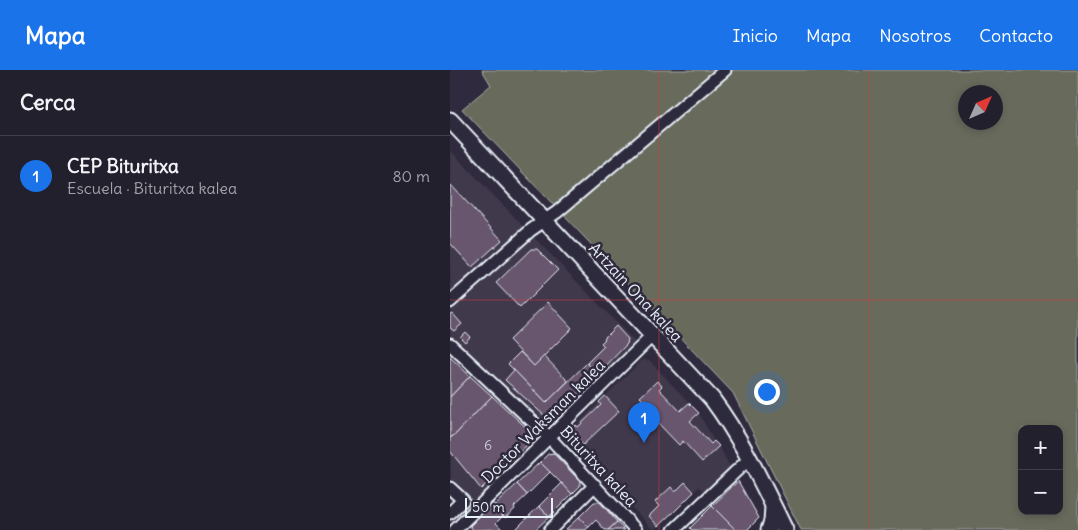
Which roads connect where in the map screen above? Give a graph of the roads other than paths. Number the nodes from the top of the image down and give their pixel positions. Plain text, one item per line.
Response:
1 (725, 70) edge
2 (450, 120) edge
3 (545, 220) junction
4 (450, 302) edge
5 (653, 335) junction
6 (450, 344) edge
7 (550, 437) junction
8 (749, 459) junction
9 (596, 485) junction
10 (450, 488) edge
11 (773, 505) junction
12 (450, 512) edge
13 (454, 527) edge
14 (550, 530) edge
15 (636, 530) edge
16 (674, 530) edge
17 (769, 530) edge
18 (780, 530) edge
19 (785, 530) edge

1 - 3 street
2 - 3 main road, Artzain Ona kalea
3 - 4 street
3 - 5 main road, Artzain Ona kalea
5 - 7 street, Doctor Waksman kalea
5 - 8 main road, Artzain Ona kalea
6 - 7 street, Bituritxa kalea
7 - 9 street, Bituritxa kalea
7 - 13 street, Doctor Waksman kalea
8 - 11 main road, Artzain Ona kalea
8 - 16 street
9 - 14 street
9 - 15 street, Bituritxa kalea
10 - 12 street
11 - 17 main road
11 - 18 main road, Artzain Ona kalea
11 - 19 main road, Artzain Ona kalea

